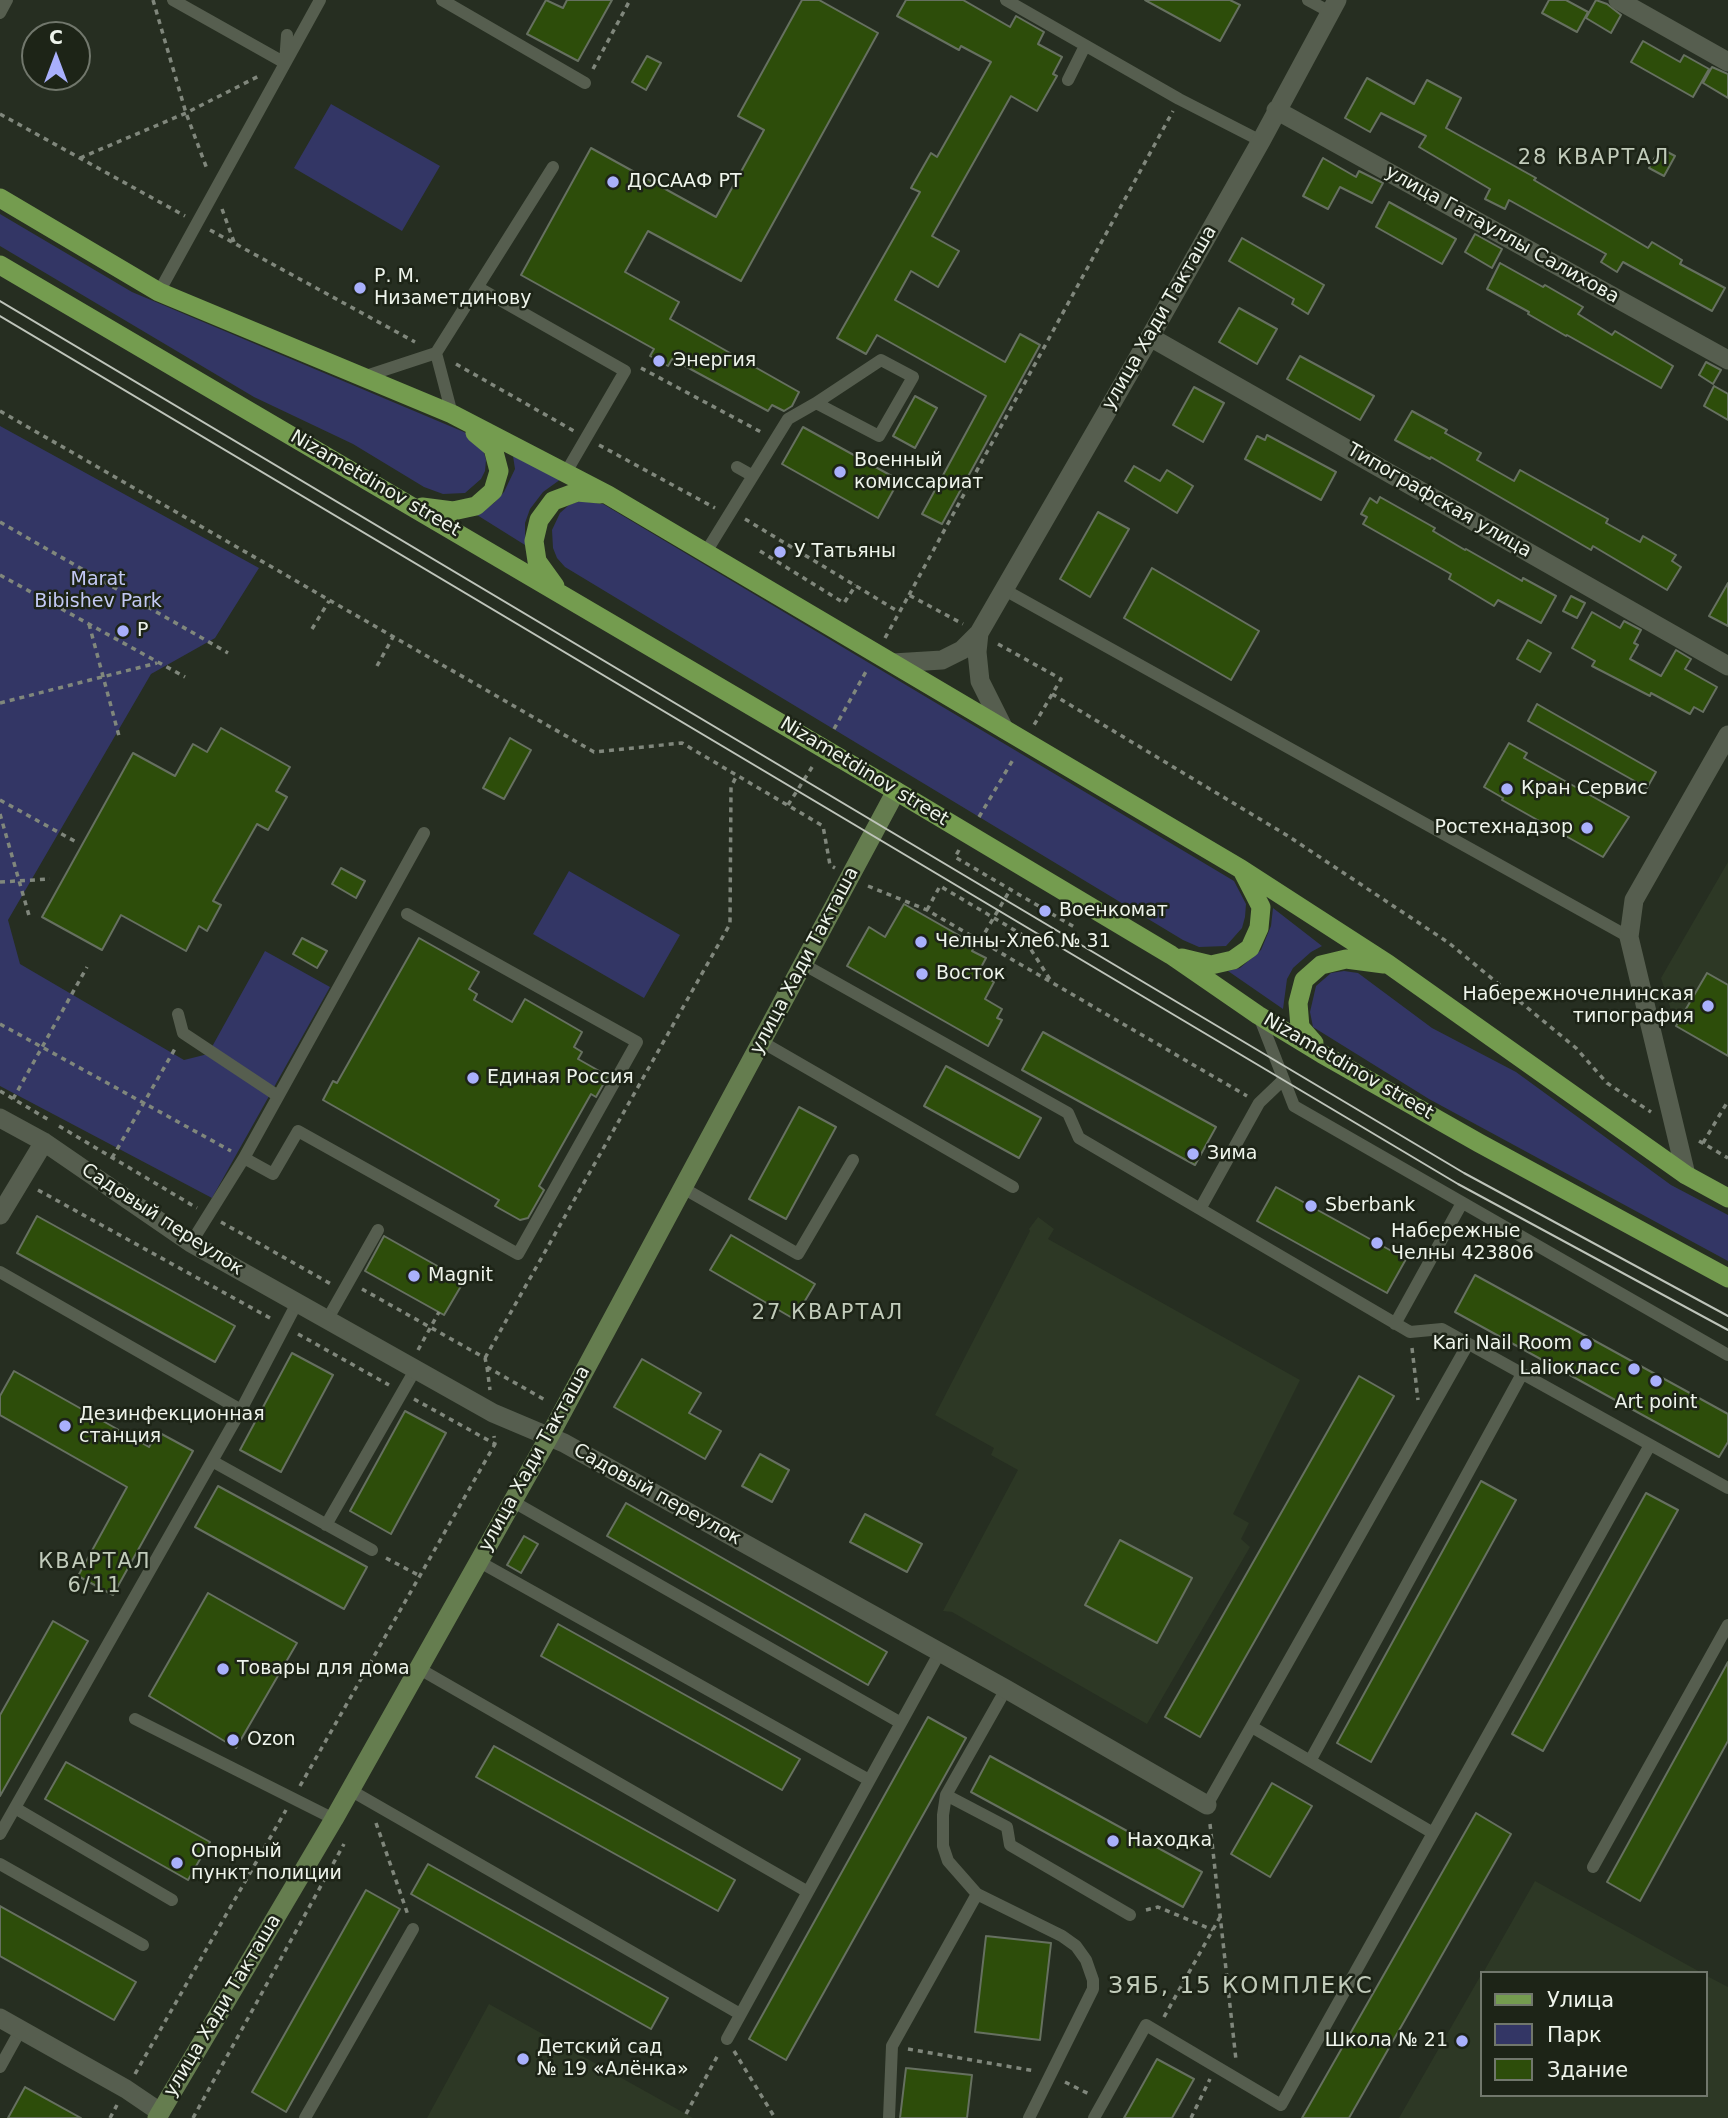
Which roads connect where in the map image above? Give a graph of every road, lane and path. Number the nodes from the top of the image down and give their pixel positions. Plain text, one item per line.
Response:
1 (7, 0) edge
2 (153, 0) edge
3 (173, 0) edge
4 (320, 0) edge
5 (442, 0) edge
6 (630, 0) edge
7 (1006, 0) edge
8 (1308, 0) edge
9 (1618, 0) edge
10 (1334, 6) edge
11 (0, 13) edge
12 (287, 35) dead end
13 (1085, 46) junction
14 (1728, 62) edge
15 (285, 63) junction
16 (1068, 80) dead end
17 (585, 83) joint
18 (1179, 99) junction
19 (1276, 110) junction
20 (186, 113) junction
21 (1261, 141) junction
22 (79, 158) dead end
23 (553, 167) dead end
24 (215, 189) junction
25 (0, 198) edge
26 (235, 244) dead end
27 (0, 265) edge
28 (479, 288) junction
29 (159, 292) junction
30 (1150, 337) junction
31 (436, 353) junction
32 (1728, 360) edge
33 (625, 371) junction
34 (362, 377) junction
35 (816, 403) junction
36 (0, 411) edge
37 (453, 414) junction
38 (775, 440) junction
39 (737, 467) dead end
40 (565, 474) junction
41 (753, 476) junction
42 (608, 495) junction
43 (411, 505) junction
44 (0, 522) edge
45 (760, 551) dead end
46 (706, 552) junction
47 (0, 576) edge
48 (856, 585) dead end
49 (1003, 589) junction
50 (559, 592) junction
51 (909, 595) junction
52 (329, 600) junction
53 (89, 624) junction
54 (312, 629) dead end
55 (980, 634) junction
56 (394, 637) junction
57 (883, 642) dead end
58 (228, 653) dead end
59 (159, 663) junction
60 (870, 663) dead end
61 (893, 663) junction
62 (377, 666) dead end
63 (1728, 666) edge
64 (104, 677) junction
65 (185, 677) dead end
66 (1052, 694) junction
67 (0, 703) edge
68 (834, 729) dead end
69 (1004, 729) junction
70 (1030, 731) dead end
71 (1728, 735) edge
72 (119, 736) dead end
73 (1018, 752) dead end
74 (815, 763) dead end
75 (896, 791) junction
76 (0, 800) edge
77 (788, 806) junction
78 (0, 814) edge
79 (979, 817) dead end
80 (424, 833) dead end
81 (78, 843) dead end
82 (959, 850) dead end
83 (837, 869) dead end
84 (1241, 869) junction
85 (50, 879) dead end
86 (0, 882) edge
87 (18, 882) junction
88 (868, 886) dead end
89 (1010, 890) junction
90 (927, 910) junction
91 (407, 914) dead end
92 (994, 917) junction
93 (30, 919) dead end
94 (1076, 928) dead end
95 (1629, 937) junction
96 (980, 941) junction
97 (1171, 956) junction
98 (803, 964) junction
99 (1388, 964) junction
100 (87, 967) dead end
101 (1052, 984) junction
102 (178, 1014) dead end
103 (1258, 1016) junction
104 (0, 1024) edge
105 (183, 1033) junction
106 (762, 1042) junction
107 (41, 1046) junction
108 (1322, 1054) junction
109 (1283, 1080) junction
110 (0, 1090) edge
111 (278, 1096) junction
112 (13, 1098) junction
113 (1728, 1101) edge
114 (145, 1103) junction
115 (1259, 1103) junction
116 (1, 1119) edge
117 (1673, 1126) junction
118 (44, 1142) junction
119 (1703, 1143) junction
120 (112, 1157) junction
121 (244, 1158) junction
122 (1728, 1158) edge
123 (853, 1160) dead end
124 (1686, 1175) junction
125 (21, 1180) junction
126 (1013, 1187) dead end
127 (683, 1188) junction
128 (1728, 1198) edge
129 (1462, 1203) junction
130 (1200, 1209) junction
131 (208, 1214) junction
132 (0, 1215) edge
133 (378, 1230) dead end
134 (191, 1243) junction
135 (0, 1272) edge
136 (1728, 1278) edge
137 (349, 1281) junction
138 (297, 1303) junction
139 (439, 1312) dead end
140 (327, 1320) junction
141 (1395, 1324) junction
142 (283, 1326) junction
143 (431, 1327) junction
144 (1410, 1332) junction
145 (1468, 1344) junction
146 (1728, 1355) edge
147 (412, 1368) junction
148 (1522, 1374) junction
149 (402, 1392) junction
150 (241, 1410) junction
151 (563, 1410) junction
152 (1427, 1418) junction
153 (550, 1435) junction
154 (1650, 1445) junction
155 (212, 1461) junction
156 (1727, 1484) edge
157 (512, 1501) junction
158 (326, 1525) junction
159 (372, 1550) joint
160 (478, 1561) junction
161 (420, 1576) junction
162 (1728, 1625) edge
163 (940, 1652) junction
164 (418, 1668) junction
165 (1006, 1689) junction
166 (135, 1720) dead end
167 (901, 1723) junction
168 (1252, 1727) junction
169 (1310, 1761) junction
170 (869, 1780) junction
171 (350, 1790) junction
172 (946, 1795) junction
173 (293, 1798) junction
174 (368, 1801) junction
175 (1208, 1805) junction
176 (15, 1808) junction
177 (334, 1819) junction
178 (1433, 1833) junction
179 (0, 1834) edge
180 (348, 1838) dead end
181 (0, 1864) edge
182 (1593, 1867) dead end
183 (808, 1892) junction
184 (977, 1894) junction
185 (172, 1900) dead end
186 (1130, 1915) joint
187 (1220, 1917) junction
188 (413, 1929) joint
189 (1213, 1930) junction
190 (143, 1945) dead end
191 (740, 2014) junction
192 (0, 2018) edge
193 (21, 2029) junction
194 (1156, 2031) junction
195 (727, 2039) junction
196 (892, 2046) junction
197 (0, 2067) edge
198 (1216, 2067) junction
199 (1051, 2074) junction
200 (1238, 2079) junction
201 (126, 2089) junction
202 (1103, 2102) junction
203 (686, 2114) dead end
204 (158, 2115) edge
205 (110, 2118) edge
206 (192, 2118) edge
207 (305, 2118) edge
208 (775, 2118) edge
209 (889, 2118) edge
210 (1029, 2118) edge
211 (1094, 2118) edge
212 (1191, 2118) edge

1 - 11 lane
2 - 20 path
3 - 15 lane
4 - 15 lane
5 - 17 lane
6 - 17 path
7 - 13 lane
8 - 10 lane
9 - 14 street
10 - 19 street, улица Хади Такташа
12 - 15 lane
13 - 16 lane
13 - 18 lane
15 - 20 path
15 - 24 lane
18 - 21 lane
18 - 51 path
19 - 21 street, улица Хади Такташа
19 - 32 street, улица Гатауллы Салихова
20 - 22 path
20 - 24 path
21 - 30 street, улица Хади Такташа
23 - 28 lane
24 - 26 path
24 - 29 lane
25 - 29 main road
27 - 43 main road, Nizametdinov street
28 - 31 lane
28 - 33 lane
29 - 34 main road
30 - 49 street, улица Хади Такташа
30 - 63 street, Типографская улица
31 - 34 lane
31 - 37 lane
33 - 38 path
33 - 40 lane
34 - 37 main road
35 - 35 lane
35 - 38 lane
36 - 52 path
37 - 40 main road
37 - 43 main road
38 - 41 lane
39 - 41 lane
40 - 42 main road
41 - 46 lane
42 - 46 main road
42 - 50 main road
43 - 50 main road, Nizametdinov street
44 - 58 path
45 - 48 path
46 - 61 main road
47 - 53 path
49 - 55 street, улица Хади Такташа
49 - 95 lane
50 - 75 main road, Nizametdinov street
51 - 55 path
51 - 57 path
52 - 54 path
52 - 56 path
53 - 59 path
53 - 64 path
55 - 61 street
55 - 66 path
55 - 69 street
56 - 62 path
56 - 77 path
59 - 64 path
59 - 65 path
60 - 68 path
61 - 69 main road
64 - 67 path
64 - 72 path
66 - 70 path
66 - 117 path
69 - 84 main road
71 - 95 street
73 - 79 path
74 - 77 path
75 - 97 main road, Nizametdinov street
75 - 98 main road, улица Хади Такташа
76 - 81 path
77 - 83 path
78 - 87 path
80 - 111 lane
82 - 89 path
84 - 97 main road
84 - 99 main road
85 - 87 path
86 - 87 path
87 - 93 path
88 - 90 path
89 - 92 path
89 - 94 path
90 - 92 path
90 - 96 path
91 - 121 lane
92 - 96 path
92 - 101 path
95 - 117 street
96 - 101 path
97 - 103 main road, Nizametdinov street
98 - 106 main road, улица Хади Такташа
98 - 130 lane
99 - 108 main road
99 - 124 main road
100 - 107 path
101 - 115 path
102 - 105 lane
103 - 108 main road, Nizametdinov street
103 - 109 lane
104 - 107 path
105 - 111 lane
105 - 114 path
106 - 126 lane
106 - 127 main road, улица Хади Такташа
107 - 112 path
107 - 114 path
108 - 136 main road, Nizametdinov street
109 - 115 lane
109 - 129 lane
110 - 112 path
111 - 121 lane
112 - 116 path
112 - 120 path
113 - 119 path
114 - 120 path
114 - 121 path
115 - 130 lane
116 - 118 street, Садовый переулок
117 - 119 path
117 - 124 street
118 - 125 street
118 - 134 street, Садовый переулок
119 - 122 path
120 - 131 path
121 - 131 lane
123 - 127 lane
124 - 128 main road
125 - 132 street
125 - 142 path
127 - 151 main road, улица Хади Такташа
129 - 141 lane
129 - 146 lane
130 - 141 lane
131 - 134 lane
131 - 137 path
133 - 137 lane
134 - 138 street, Садовый переулок
135 - 150 lane
137 - 140 lane
137 - 143 path
138 - 140 street, Садовый переулок
138 - 142 lane
139 - 143 path
140 - 147 street, Садовый переулок
141 - 144 lane
142 - 149 path
142 - 150 lane
143 - 147 path
143 - 151 path
144 - 145 lane
144 - 152 path
145 - 148 lane
145 - 152 lane
147 - 149 lane
147 - 153 street, Садовый переулок
148 - 154 lane
148 - 169 lane
149 - 158 lane
149 - 161 path
150 - 155 lane
151 - 153 main road, улица Хади Такташа
152 - 168 lane
153 - 157 main road, улица Хади Такташа
153 - 163 street, Садовый переулок
154 - 156 lane
154 - 178 lane
155 - 158 lane
155 - 176 lane
157 - 160 main road, улица Хади Такташа
157 - 167 lane
158 - 159 lane
159 - 161 path
160 - 164 main road, улица Хади Такташа
160 - 170 lane
161 - 173 path
162 - 182 lane
163 - 165 street, Садовый переулок
163 - 167 lane
164 - 171 main road, улица Хади Такташа
164 - 183 lane
165 - 172 lane
165 - 175 street, Садовый переулок
166 - 173 lane
167 - 170 lane
168 - 169 lane
168 - 175 lane
169 - 178 lane
170 - 183 lane
171 - 174 lane
171 - 177 main road, улица Хади Такташа
172 - 184 lane
172 - 186 lane
173 - 177 lane
173 - 201 path
174 - 188 path
174 - 191 lane
175 - 187 path
176 - 179 lane
176 - 185 lane
177 - 204 main road, улица Хади Такташа
178 - 200 lane
180 - 206 path
181 - 190 lane
183 - 191 lane
184 - 196 lane
184 - 199 lane
186 - 189 path
187 - 189 path
187 - 200 path
188 - 207 lane
189 - 194 path
191 - 195 lane
192 - 193 street
193 - 197 lane
193 - 201 street
194 - 198 lane
194 - 202 lane
195 - 203 path
195 - 208 path
196 - 199 path
196 - 209 lane
198 - 200 lane
198 - 212 path
199 - 202 path
199 - 210 lane
201 - 204 street
201 - 205 path
202 - 211 lane

